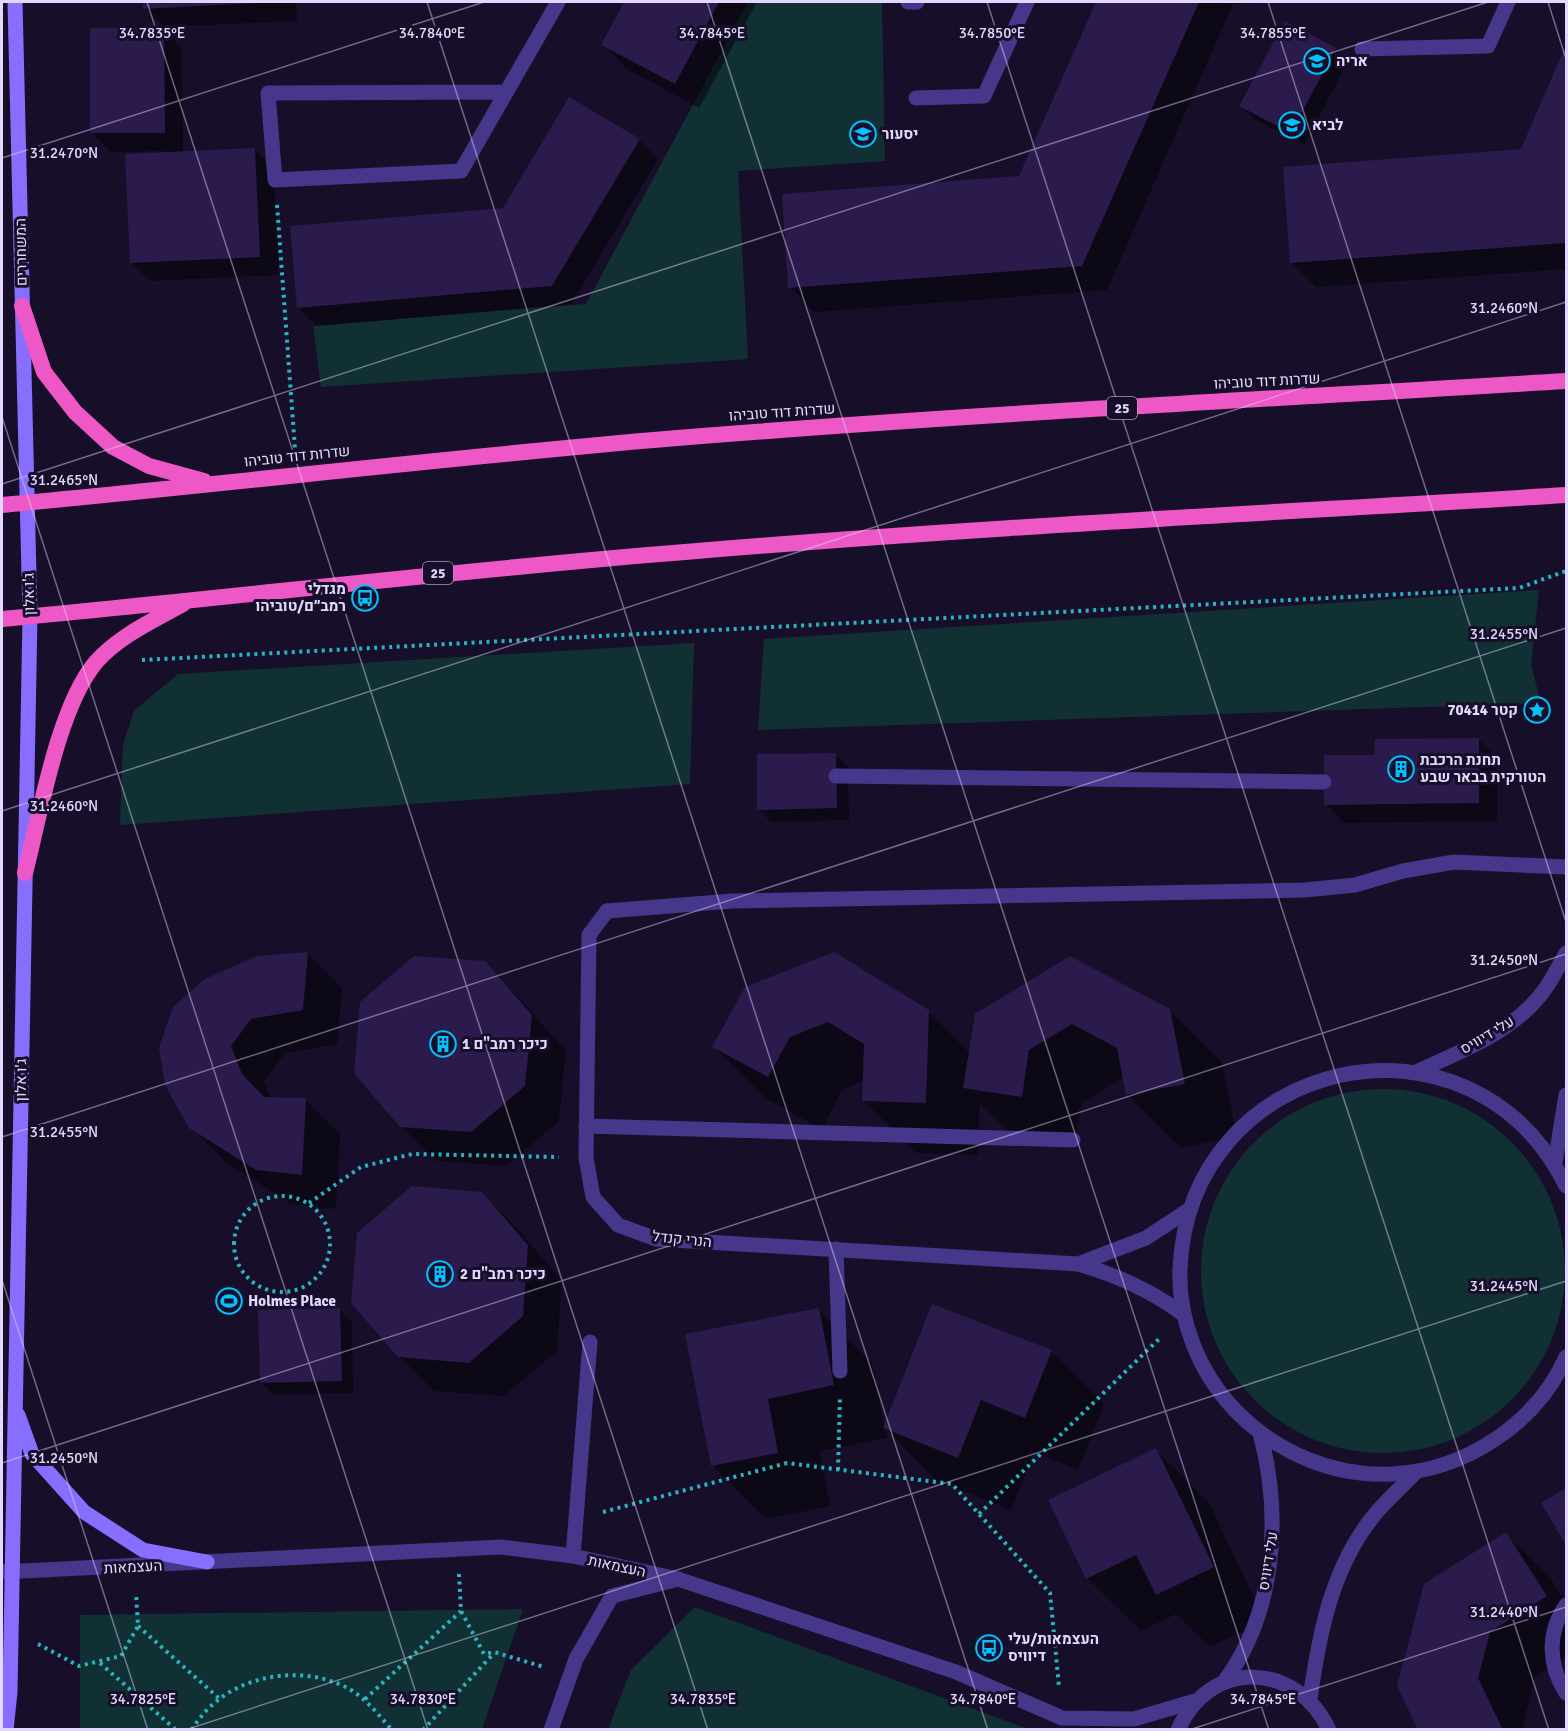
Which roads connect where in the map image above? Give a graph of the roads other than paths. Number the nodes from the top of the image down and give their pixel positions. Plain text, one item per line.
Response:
1 (15, 2) edge
2 (558, 2) edge
3 (908, 2) edge
4 (917, 2) edge
5 (1027, 2) edge
6 (1508, 2) edge
7 (1362, 49) dead end
8 (506, 92) junction
9 (916, 98) dead end
10 (22, 306) junction
11 (1566, 381) edge
12 (214, 483) junction
13 (1566, 495) edge
14 (27, 502) junction
15 (2, 505) edge
16 (188, 601) junction
17 (30, 616) junction
18 (2, 619) edge
19 (836, 776) dead end
20 (1324, 782) dead end
21 (1566, 867) edge
22 (25, 873) junction
23 (1566, 953) edge
24 (1416, 1072) junction
25 (1566, 1095) edge
26 (586, 1126) junction
27 (1073, 1140) dead end
28 (1555, 1163) junction
29 (1566, 1186) edge
30 (1190, 1209) junction
31 (836, 1249) junction
32 (1077, 1264) junction
33 (1184, 1315) junction
34 (590, 1342) dead end
35 (1566, 1357) edge
36 (840, 1371) road end
37 (15, 1406) junction
38 (1260, 1433) junction
39 (1417, 1471) junction
40 (573, 1556) junction
41 (207, 1562) junction
42 (7, 1573) edge
43 (678, 1579) junction
44 (1566, 1605) edge
45 (1224, 1682) junction
46 (1566, 1693) edge
47 (1310, 1699) junction
48 (1196, 1701) junction
49 (6, 1730) edge
50 (551, 1730) edge
51 (1178, 1730) edge
52 (1329, 1730) edge

1 - 10 main road, המשחררים
2 - 8 street
3 - 4 street
5 - 9 street
6 - 7 street
8 - 8 street
10 - 12 highway
10 - 14 main road, המשחררים
11 - 12 highway, שדרות דוד טוביהו / 25
12 - 14 highway, שדרות דוד טוביהו / 25
13 - 16 highway, 25
14 - 15 highway, שדרות דוד טוביהו / 25
14 - 17 main road, ג'ו אלון
16 - 17 highway, 25
16 - 22 highway
17 - 18 highway, 25
17 - 22 main road, ג'ו אלון
19 - 20 street
21 - 26 street, הנרי קנדל
22 - 37 main road, ג'ו אלון
23 - 24 street, עלי דיוויס
24 - 28 street
24 - 30 street
25 - 28 street
26 - 27 street
26 - 31 street, הנרי קנדל
28 - 29 street
30 - 32 street, הנרי קנדל
30 - 33 street
31 - 32 street, הנרי קנדל
31 - 36 street
32 - 33 street, הנרי קנדל
33 - 38 street
34 - 40 street
35 - 39 street
37 - 41 main road
37 - 42 main road, ג'ו אלון
38 - 39 street
38 - 45 street, עלי דיוויס
39 - 47 street
40 - 41 street, העצמאות
40 - 43 street, העצמאות
41 - 42 street, העצמאות
42 - 49 main road, ג'ו אלון
43 - 48 street, העצמאות
43 - 50 street
44 - 46 street
45 - 47 street
45 - 48 street
47 - 52 street
48 - 51 street

